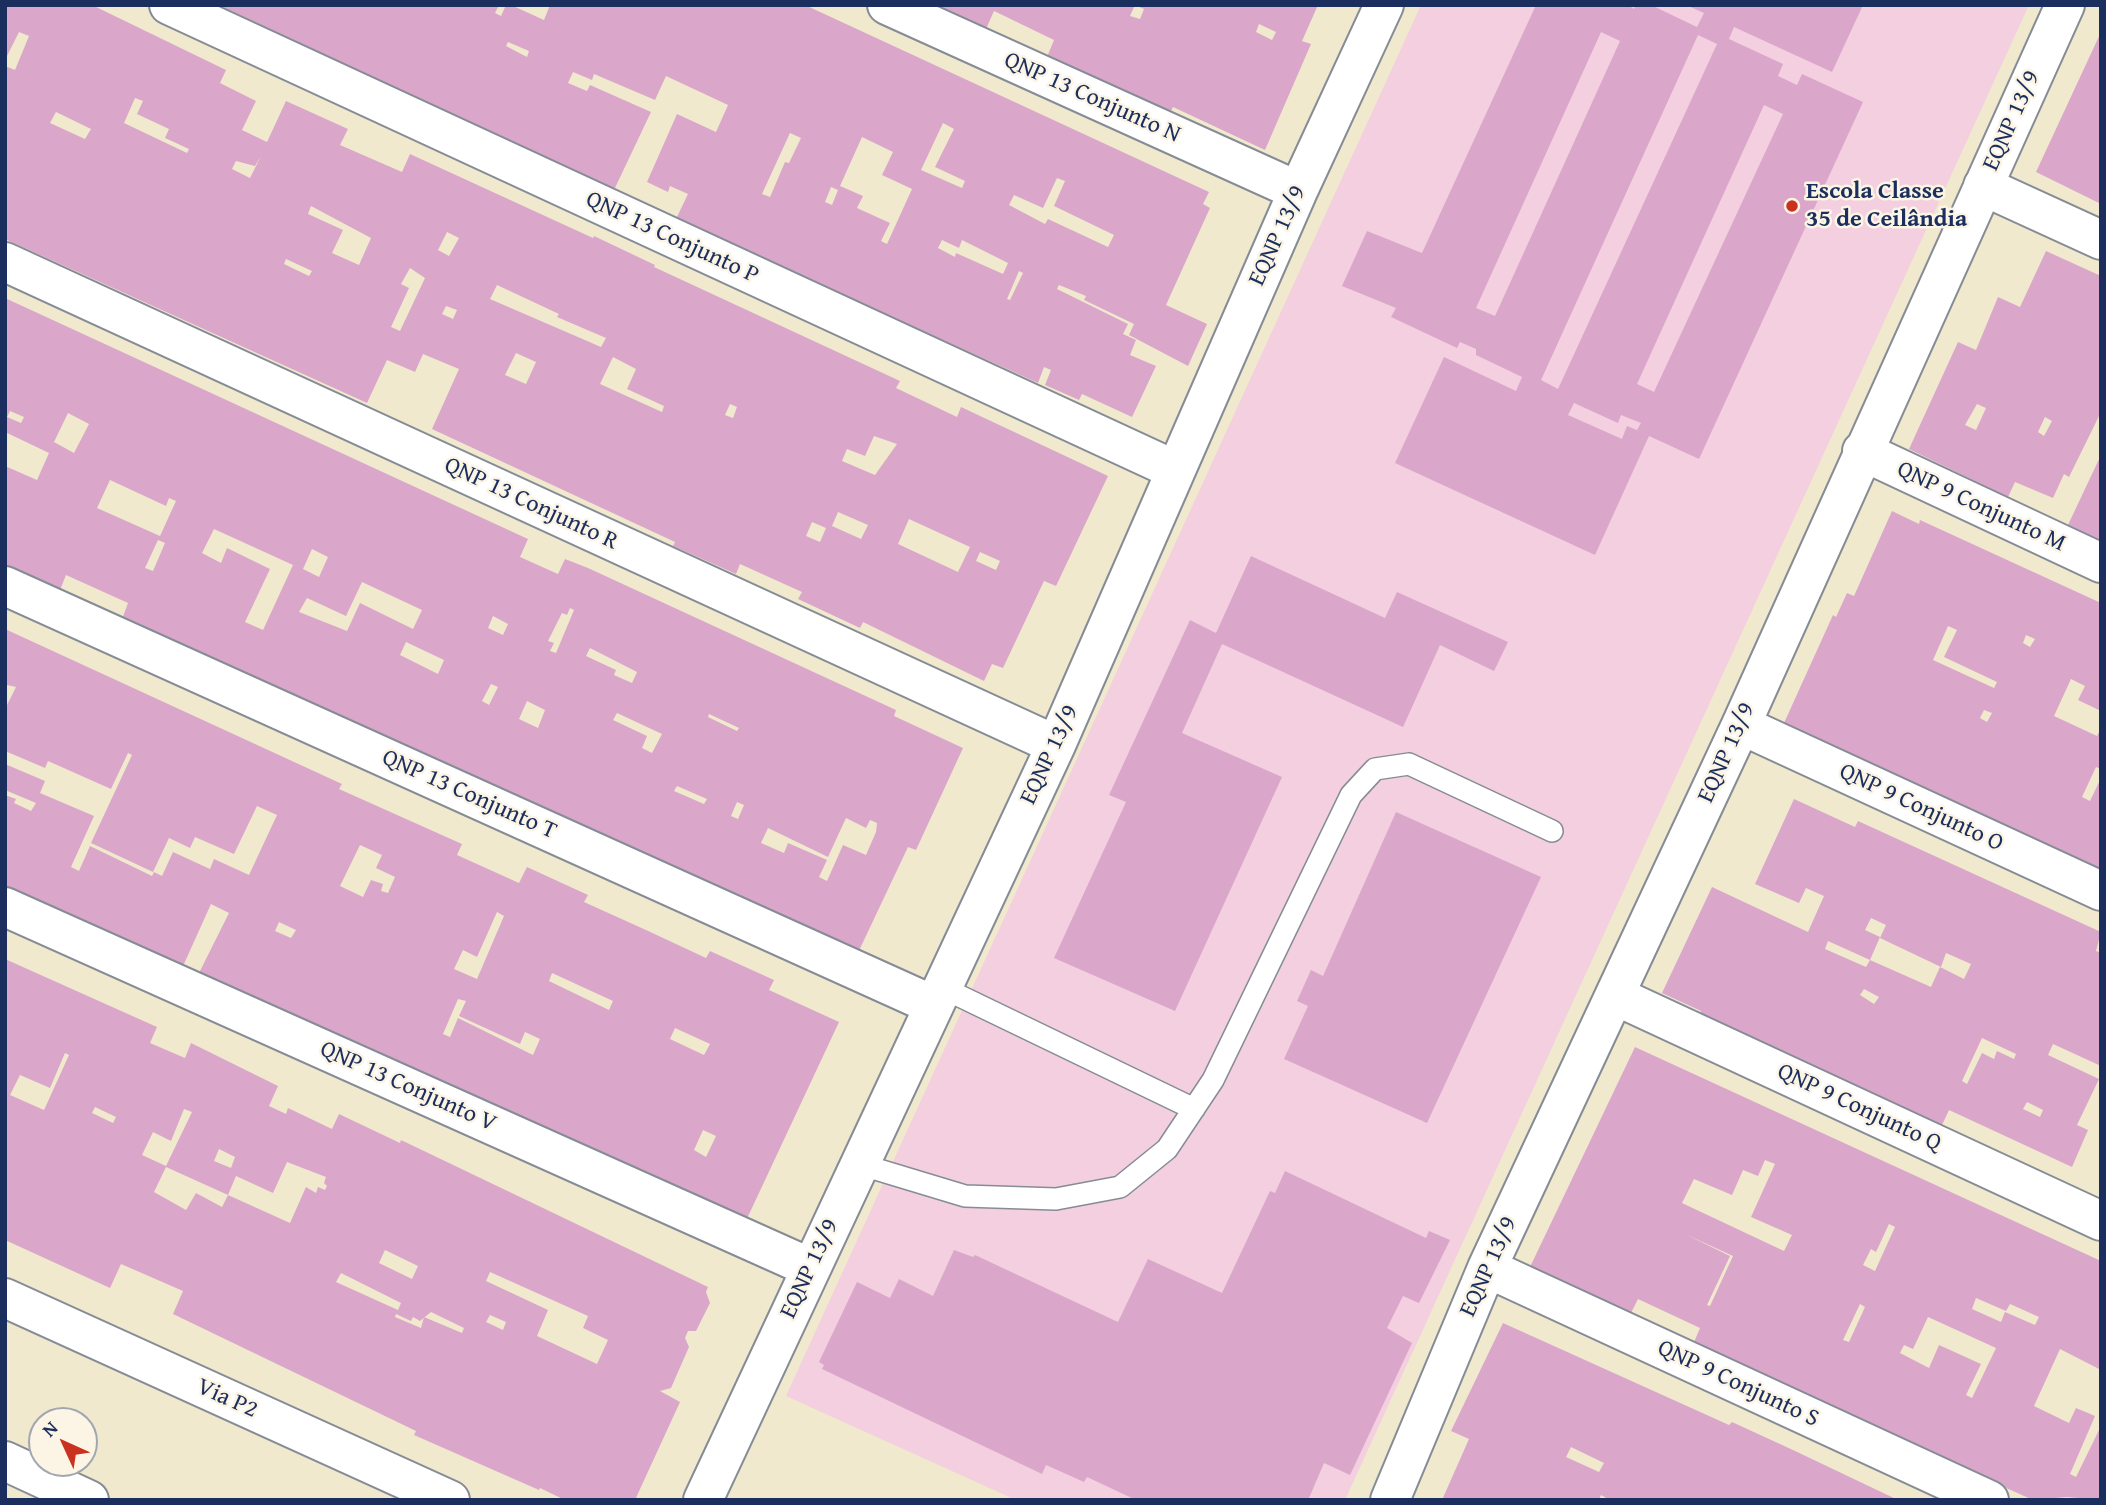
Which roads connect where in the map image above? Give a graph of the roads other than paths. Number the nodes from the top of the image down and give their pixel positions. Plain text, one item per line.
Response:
1 (169, 5) edge
2 (887, 5) edge
3 (1384, 5) edge
4 (2065, 5) edge
5 (1983, 186) junction
6 (1297, 191) junction
7 (2101, 240) edge
8 (5, 262) edge
9 (1862, 451) junction
10 (1175, 470) junction
11 (2101, 563) edge
12 (5, 586) edge
13 (1741, 725) junction
14 (1056, 745) junction
15 (1552, 831) dead end
16 (2101, 891) edge
17 (5, 907) edge
18 (937, 996) junction
19 (1616, 996) junction
20 (1194, 1109) junction
21 (859, 1164) junction
22 (2101, 1221) edge
23 (811, 1268) junction
24 (1487, 1268) junction
25 (5, 1298) edge
26 (5, 1461) edge
27 (89, 1500) edge
28 (450, 1500) edge
29 (703, 1500) edge
30 (1390, 1500) edge
31 (1989, 1500) edge

1 - 10 street, QNP 13 Conjunto P
2 - 6 street, QNP 13 Conjunto N
3 - 6 street, EQNP 13/9
4 - 5 street, EQNP 13/9
5 - 7 street
5 - 9 street, EQNP 13/9
6 - 10 street, EQNP 13/9
8 - 14 street, QNP 13 Conjunto R
9 - 11 street, QNP 9 Conjunto M
9 - 13 street, EQNP 13/9
10 - 14 street, EQNP 13/9
12 - 18 street, QNP 13 Conjunto T
13 - 16 street, QNP 9 Conjunto O
13 - 19 street, EQNP 13/9
14 - 18 street, EQNP 13/9
15 - 20 lane
17 - 23 street, QNP 13 Conjunto V
18 - 20 lane
18 - 21 street, EQNP 13/9
19 - 22 street, QNP 9 Conjunto Q
19 - 24 street, EQNP 13/9
20 - 21 lane
21 - 23 street, EQNP 13/9
23 - 29 street, EQNP 13/9
24 - 30 street, EQNP 13/9
24 - 31 street, QNP 9 Conjunto S
25 - 28 street, Via P2
26 - 27 street

